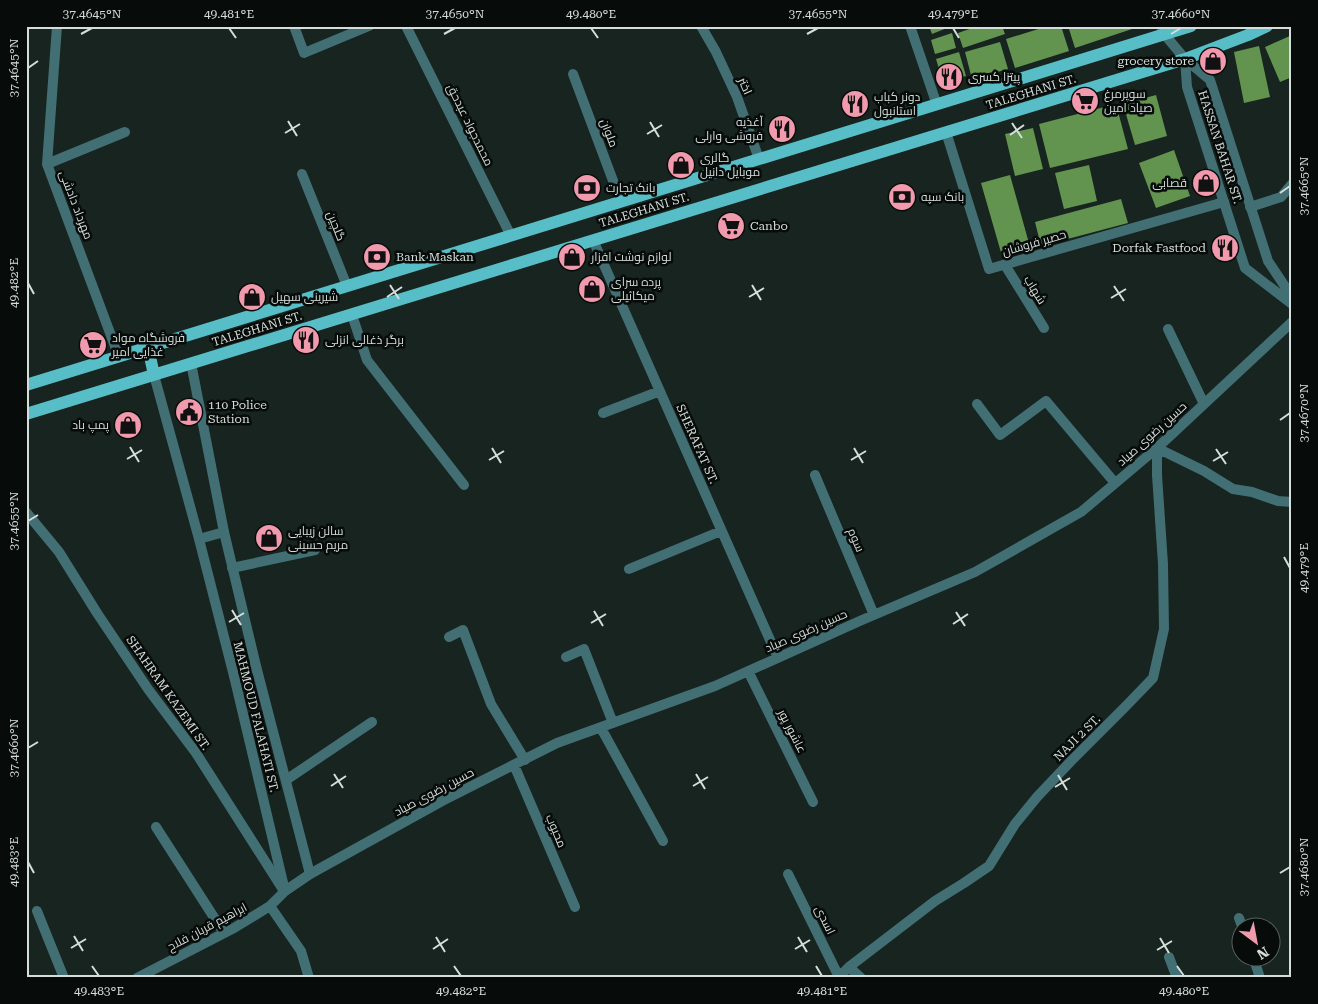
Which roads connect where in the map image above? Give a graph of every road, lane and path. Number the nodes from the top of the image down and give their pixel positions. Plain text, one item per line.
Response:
1 (57, 26) edge
2 (294, 26) edge
3 (369, 26) edge
4 (406, 26) edge
5 (701, 26) edge
6 (910, 26) edge
7 (1192, 26) edge
8 (1267, 26) edge
9 (1163, 30) edge
10 (1185, 59) junction
11 (573, 74) dead end
12 (937, 104) junction
13 (124, 132) dead end
14 (946, 132) junction
15 (759, 159) junction
16 (46, 164) junction
17 (302, 174) dead end
18 (1292, 184) edge
19 (621, 202) junction
20 (1224, 202) junction
21 (1250, 207) junction
22 (511, 236) junction
23 (593, 240) junction
24 (1005, 265) junction
25 (347, 286) junction
26 (1292, 297) edge
27 (1292, 304) edge
28 (352, 315) junction
29 (1292, 322) edge
30 (1044, 328) dead end
31 (1168, 329) dead end
32 (148, 347) junction
33 (119, 357) junction
34 (191, 363) junction
35 (154, 375) junction
36 (26, 385) edge
37 (660, 391) junction
38 (977, 404) dead end
39 (1204, 404) junction
40 (603, 413) dead end
41 (26, 414) edge
42 (1157, 448) junction
43 (814, 475) dead end
44 (1115, 483) junction
45 (464, 485) dead end
46 (1292, 502) edge
47 (26, 512) edge
48 (722, 531) junction
49 (224, 532) junction
50 (198, 539) junction
51 (315, 550) dead end
52 (232, 568) junction
53 (629, 569) dead end
54 (874, 615) junction
55 (449, 637) dead end
56 (566, 657) dead end
57 (778, 658) junction
58 (256, 666) junction
59 (748, 672) junction
60 (234, 676) junction
61 (372, 722) dead end
62 (613, 723) junction
63 (601, 728) junction
64 (525, 760) junction
65 (514, 765) junction
66 (286, 780) junction
67 (813, 802) dead end
68 (156, 827) dead end
69 (663, 841) dead end
70 (310, 874) junction
71 (788, 874) dead end
72 (284, 891) junction
73 (270, 906) junction
74 (575, 907) dead end
75 (37, 912) dead end
76 (224, 933) junction
77 (1169, 958) dead end
78 (1256, 966) edge
79 (849, 967) junction
80 (838, 977) edge
81 (64, 978) edge
82 (137, 978) edge
83 (309, 978) edge
84 (861, 978) edge
85 (1177, 978) edge
86 (1260, 978) edge

1 - 16 street, مهرداد دادشی
2 - 3 street
4 - 22 street, محمدجواد عبدحق
5 - 15 street, اختر
6 - 12 street
7 - 9 main road, TALEGHANI ST.
8 - 10 main road, TALEGHANI ST.
9 - 10 street
9 - 12 main road, TALEGHANI ST.
10 - 14 main road, TALEGHANI ST.
10 - 20 street, HASSAN BAHAR ST.
10 - 21 street, HASSAN BAHAR ST.
11 - 19 street, ملوان
12 - 15 main road, TALEGHANI ST.
13 - 16 street
14 - 23 main road, TALEGHANI ST.
14 - 24 street, حصیر فروشان
15 - 19 main road, TALEGHANI ST.
16 - 33 street, مهرداد دادشی
17 - 25 street, گلچین
18 - 21 street
19 - 22 main road, TALEGHANI ST.
20 - 24 street, حصیر فروشان
20 - 27 street, HASSAN BAHAR ST.
21 - 26 street, HASSAN BAHAR ST.
22 - 25 main road, TALEGHANI ST.
23 - 28 main road, TALEGHANI ST.
23 - 37 street, SHERAFAT ST.
24 - 30 street, شهاب
25 - 32 main road, TALEGHANI ST.
28 - 34 main road, TALEGHANI ST.
28 - 45 street
29 - 39 street, حسین رضوی صیاد
31 - 39 street
32 - 33 main road, TALEGHANI ST.
32 - 35 main road
33 - 36 main road, TALEGHANI ST.
34 - 35 main road, TALEGHANI ST.
34 - 49 street, MAHMOUD FALAHATI ST.
35 - 41 main road, TALEGHANI ST.
35 - 50 street, MAHMOUD FALAHATI ST.
37 - 40 street
37 - 48 street, SHERAFAT ST.
38 - 44 street
39 - 42 street, حسین رضوی صیاد
42 - 44 street, حسین رضوی صیاد
42 - 46 street
42 - 79 street, NAJI 2 ST.
43 - 54 street, سوم
44 - 54 street, حسین رضوی صیاد
47 - 72 street, SHAHRAM KAZEMI ST.
48 - 53 street
48 - 57 street, SHERAFAT ST.
49 - 50 street
49 - 52 street, MAHMOUD FALAHATI ST.
50 - 60 street, MAHMOUD FALAHATI ST.
51 - 52 street
52 - 58 street, MAHMOUD FALAHATI ST.
54 - 57 street, حسین رضوی صیاد
55 - 64 street
56 - 62 street
57 - 59 street, حسین رضوی صیاد
58 - 60 street
58 - 66 street, MAHMOUD FALAHATI ST.
59 - 62 street, حسین رضوی صیاد
59 - 67 street, عاشور پور
60 - 72 street, MAHMOUD FALAHATI ST.
61 - 66 street
62 - 63 street, حسین رضوی صیاد
63 - 64 street, حسین رضوی صیاد
63 - 69 street
64 - 65 street, حسین رضوی صیاد
65 - 70 street, حسین رضوی صیاد
65 - 74 street, محبوب
66 - 70 street, MAHMOUD FALAHATI ST.
68 - 76 street
70 - 72 street, حسین رضوی صیاد
71 - 80 street, اسدی
72 - 73 street, ابراهیم قربان فلاح
73 - 76 street, ابراهیم قربان فلاح
73 - 83 street
75 - 81 street
76 - 82 street, ابراهیم قربان فلاح
77 - 85 street
78 - 86 street
79 - 80 street, NAJI 2 ST.
79 - 84 street

